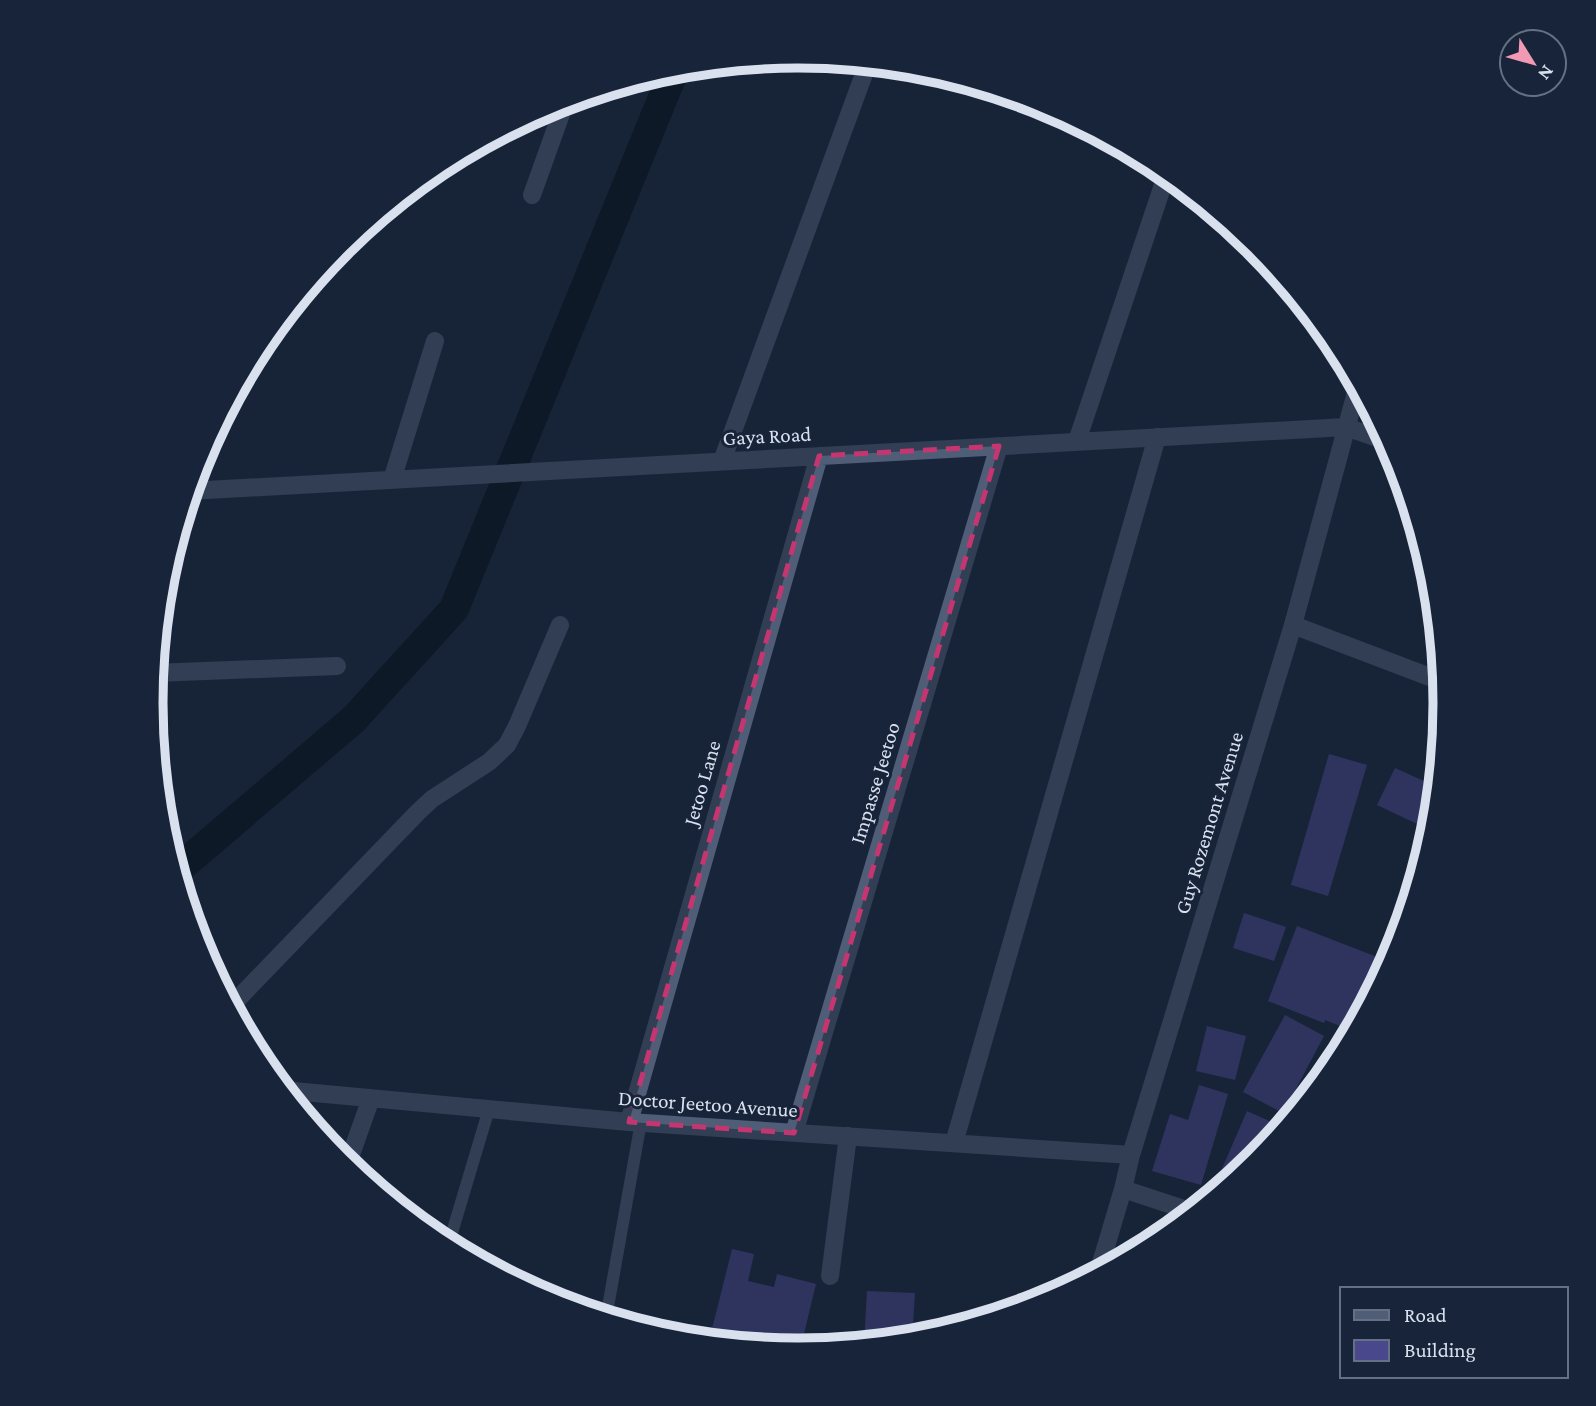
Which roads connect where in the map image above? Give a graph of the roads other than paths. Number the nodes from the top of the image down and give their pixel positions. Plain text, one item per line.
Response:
1 (865, 72) edge
2 (561, 115) edge
3 (1163, 184) edge
4 (532, 195) dead end
5 (435, 341) dead end
6 (1354, 398) edge
7 (1346, 426) junction
8 (1373, 436) edge
9 (1157, 437) junction
10 (1077, 441) junction
11 (999, 446) junction
12 (819, 456) junction
13 (722, 461) junction
14 (392, 480) junction
15 (200, 490) edge
16 (561, 625) dead end
17 (1293, 625) junction
18 (337, 666) dead end
19 (164, 673) edge
20 (1432, 678) edge
21 (237, 1000) edge
22 (296, 1091) edge
23 (371, 1098) junction
24 (489, 1109) junction
25 (635, 1122) junction
26 (794, 1133) junction
27 (848, 1136) junction
28 (954, 1143) junction
29 (351, 1154) edge
30 (1131, 1155) junction
31 (1123, 1189) junction
32 (1182, 1208) edge
33 (451, 1235) edge
34 (1102, 1260) edge
35 (830, 1276) dead end
36 (607, 1308) edge

1 - 13 street
2 - 4 street
3 - 10 street
5 - 14 street
6 - 7 street, Guy Rozemont Avenue
7 - 8 street
7 - 9 street, Gaya Road
7 - 17 street, Guy Rozemont Avenue
9 - 10 street, Gaya Road
9 - 28 street
10 - 11 street, Gaya Road
11 - 12 street, Gaya Road
11 - 26 street, Impasse Jeetoo
12 - 13 street, Gaya Road
12 - 25 street, Jetoo Lane
13 - 14 street, Gaya Road
14 - 15 street, Gaya Road
16 - 21 street
17 - 20 street
17 - 30 street, Guy Rozemont Avenue
18 - 19 street
22 - 23 street, Doctor Jeetoo Avenue
23 - 24 street, Doctor Jeetoo Avenue
23 - 29 street
24 - 25 street, Doctor Jeetoo Avenue
24 - 33 lane
25 - 26 street, Doctor Jeetoo Avenue
25 - 36 lane
26 - 27 street, Doctor Jeetoo Avenue
27 - 28 street, Doctor Jeetoo Avenue
27 - 35 street
28 - 30 street, Doctor Jeetoo Avenue
30 - 31 street, Guy Rozemont Avenue
31 - 32 street
31 - 34 street, Guy Rozemont Avenue

